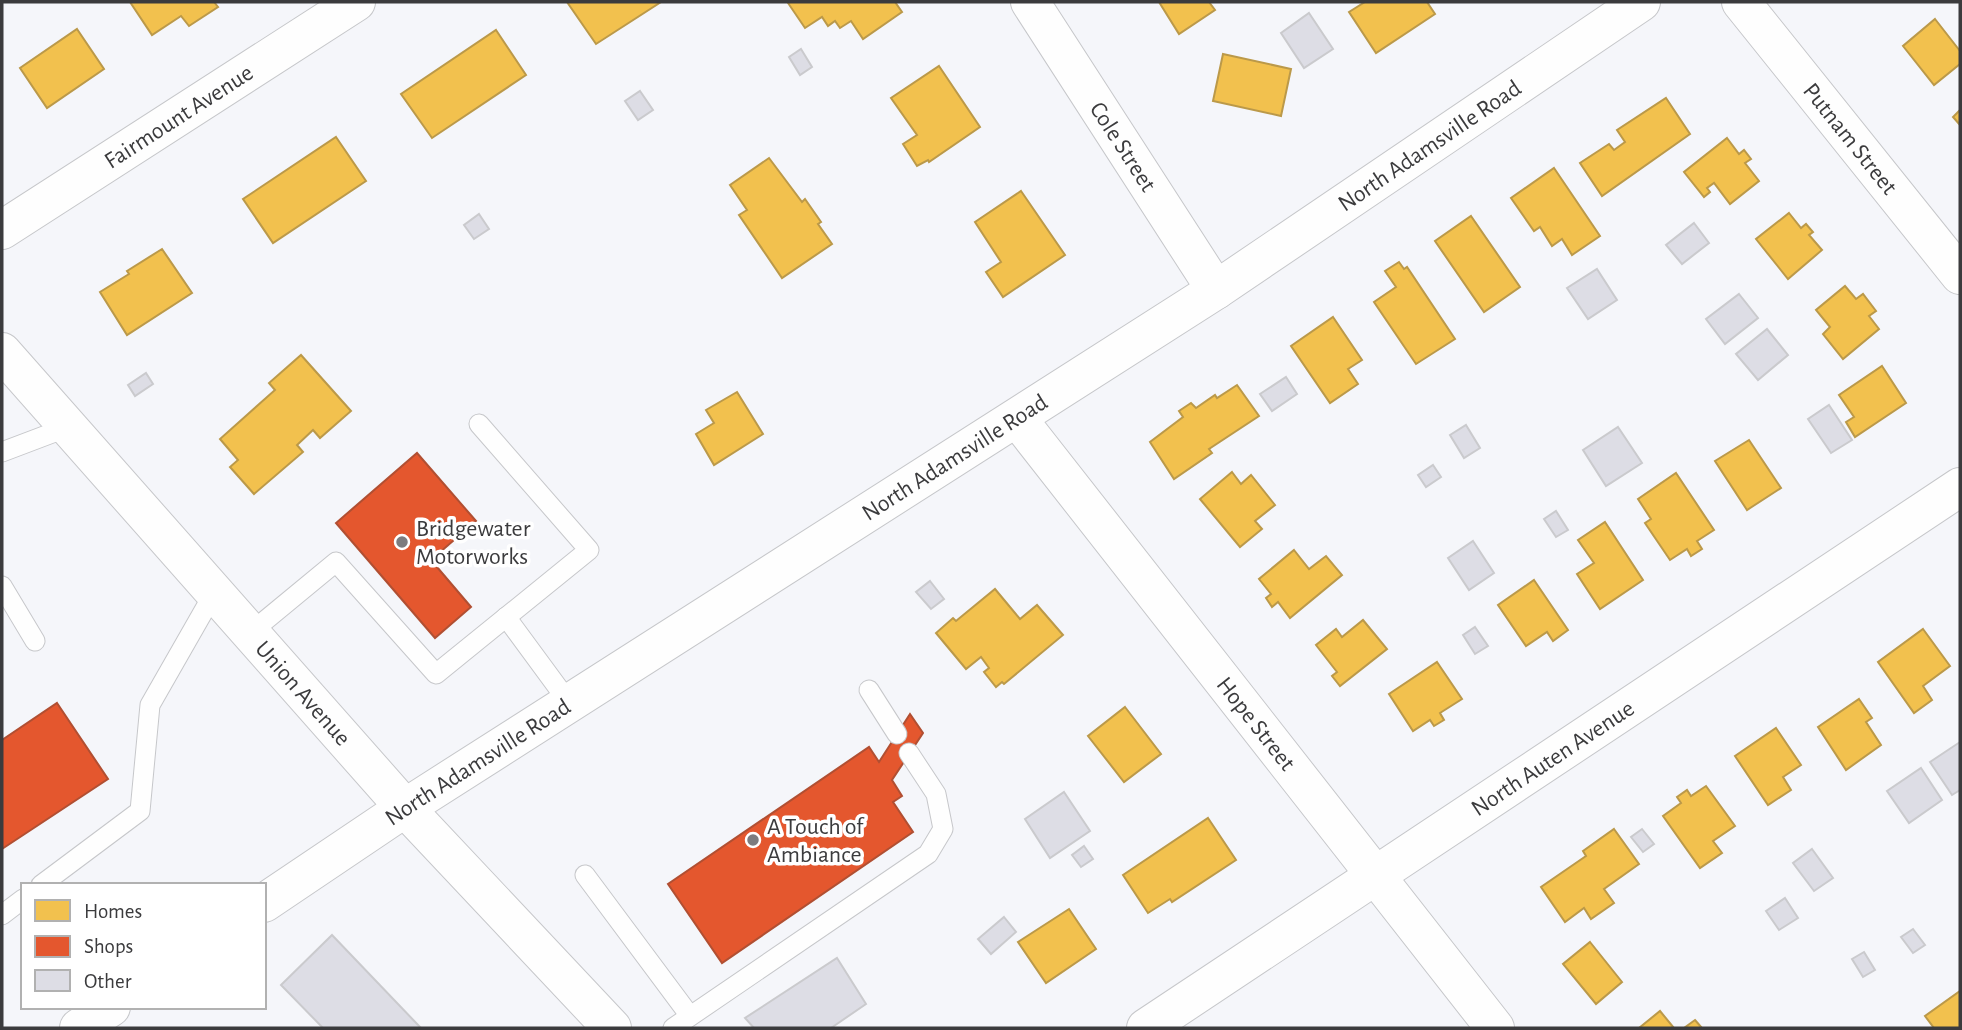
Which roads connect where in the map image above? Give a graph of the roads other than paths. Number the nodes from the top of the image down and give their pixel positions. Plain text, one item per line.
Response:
1 (356, 2) edge
2 (1030, 2) edge
3 (1641, 2) edge
4 (1741, 2) edge
5 (2, 230) edge
6 (1960, 275) edge
7 (1216, 290) junction
8 (5, 365) edge
9 (1017, 418) junction
10 (479, 424) dead end
11 (68, 427) junction
12 (2, 452) edge
13 (1960, 487) edge
14 (2, 586) edge
15 (214, 593) junction
16 (506, 617) junction
17 (250, 633) junction
18 (35, 641) dead end
19 (869, 690) dead end
20 (570, 704) junction
21 (897, 734) dead end
22 (909, 753) dead end
23 (405, 808) junction
24 (585, 875) dead end
25 (1375, 875) junction
26 (44, 883) edge
27 (21, 901) edge
28 (266, 902) edge
29 (2, 915) edge
30 (108, 1009) edge
31 (690, 1016) junction
32 (79, 1028) edge
33 (612, 1028) edge
34 (673, 1028) edge
35 (1146, 1028) edge
36 (1495, 1028) edge

1 - 5 street, Fairmount Avenue
2 - 7 street, Cole Street
3 - 7 street, North Adamsville Road
4 - 6 street, Putnam Street
7 - 9 street, North Adamsville Road
8 - 11 street, Union Avenue
9 - 20 street, North Adamsville Road
9 - 25 street, Hope Street
10 - 16 lane
11 - 12 lane
11 - 15 street, Union Avenue
13 - 25 street, North Auten Avenue
14 - 18 lane
15 - 17 street, Union Avenue
15 - 26 lane
16 - 17 lane
16 - 20 lane
17 - 23 street, Union Avenue
19 - 21 lane
20 - 23 street, North Adamsville Road
22 - 31 lane
23 - 28 street, North Adamsville Road
23 - 33 street, Union Avenue
24 - 31 lane
25 - 35 street, North Auten Avenue
25 - 36 street, Hope Street
27 - 29 lane
30 - 32 street
31 - 34 lane

